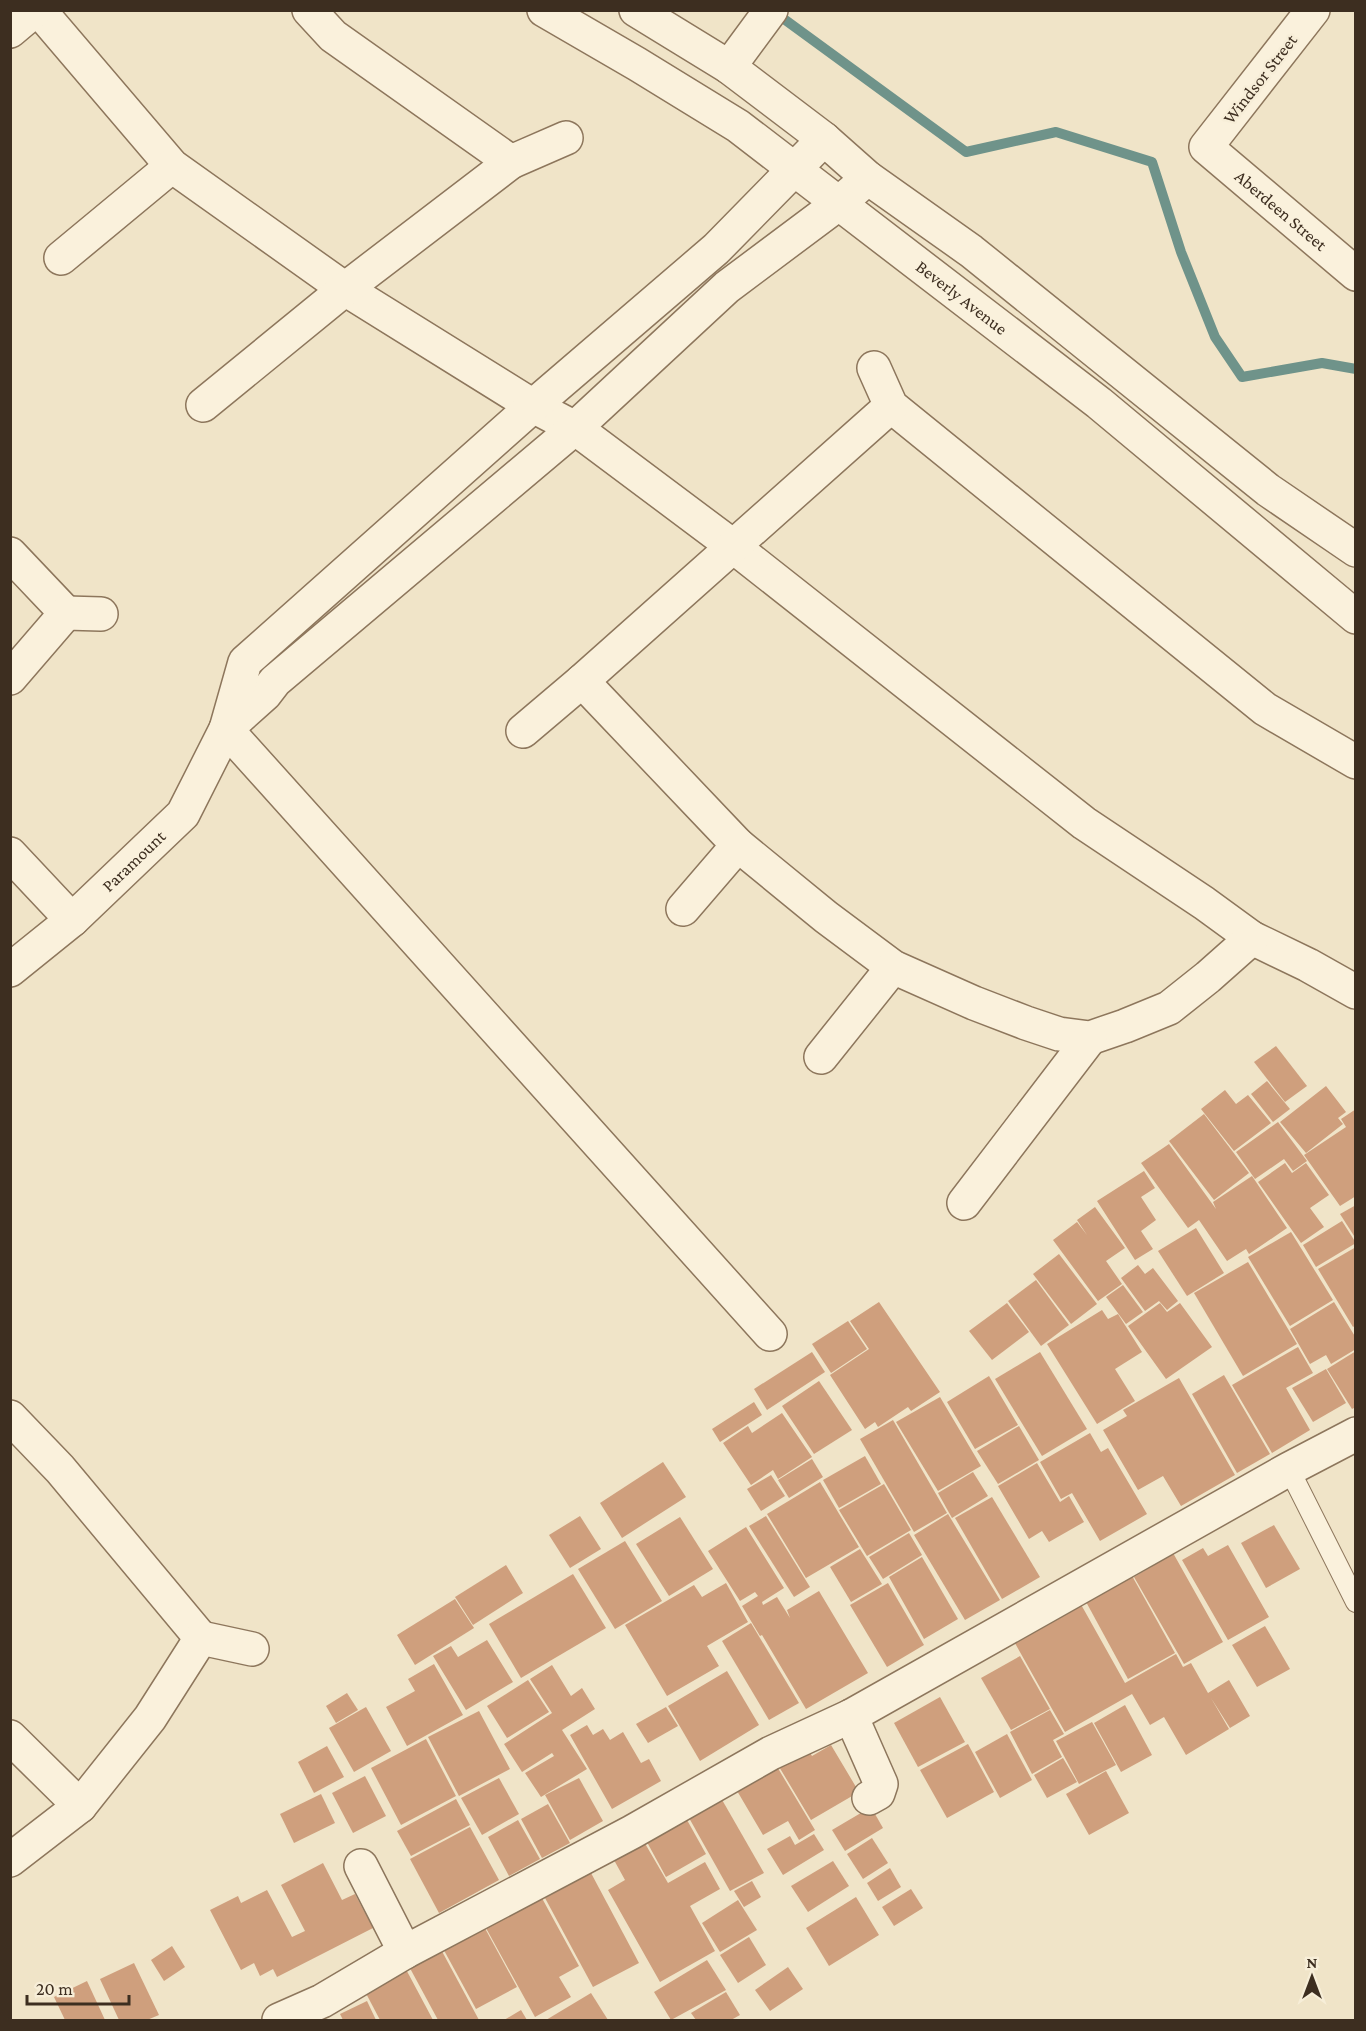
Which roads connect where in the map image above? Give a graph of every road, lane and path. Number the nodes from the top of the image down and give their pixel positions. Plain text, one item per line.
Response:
1 (37, 10) edge
2 (309, 10) edge
3 (544, 10) edge
4 (636, 10) edge
5 (1313, 10) edge
6 (763, 20) edge
7 (10, 31) edge
8 (729, 67) junction
9 (566, 138) dead end
10 (824, 140) junction
11 (1206, 147) joint
12 (511, 162) junction
13 (172, 166) junction
14 (794, 170) junction
15 (868, 178) junction
16 (838, 204) junction
17 (61, 258) dead end
18 (1356, 274) edge
19 (345, 289) junction
20 (874, 368) dead end
21 (203, 405) dead end
22 (532, 406) junction
23 (891, 406) junction
24 (575, 428) junction
25 (734, 547) junction
26 (1356, 550) edge
27 (10, 554) edge
28 (66, 614) junction
29 (101, 614) dead end
30 (1356, 617) edge
31 (10, 678) edge
32 (582, 681) junction
33 (226, 729) junction
34 (523, 731) dead end
35 (1356, 762) edge
36 (738, 845) junction
37 (10, 854) edge
38 (683, 909) dead end
39 (72, 920) junction
40 (1252, 938) junction
41 (893, 967) junction
42 (10, 970) edge
43 (1356, 992) edge
44 (1090, 1038) junction
45 (821, 1057) dead end
46 (964, 1203) dead end
47 (770, 1334) dead end
48 (10, 1417) edge
49 (1356, 1434) edge
50 (1289, 1469) junction
51 (1356, 1602) edge
52 (201, 1638) junction
53 (252, 1649) dead end
54 (851, 1716) junction
55 (10, 1737) edge
56 (869, 1798) dead end
57 (80, 1806) junction
58 (10, 1860) edge
59 (361, 1866) dead end
60 (405, 1952) junction
61 (326, 2011) edge
62 (279, 2020) edge

1 - 7 street
1 - 13 street
2 - 12 street
3 - 14 street, Beverly Avenue
4 - 8 street
5 - 11 street, Windsor Street
6 - 8 street
8 - 10 street
9 - 12 street
10 - 14 street
10 - 15 street
11 - 18 street, Aberdeen Street
12 - 19 street
13 - 17 street
13 - 19 street
14 - 16 street, Beverly Avenue
14 - 22 street
15 - 16 street
15 - 26 street
16 - 24 street
16 - 30 street, Beverly Avenue
19 - 21 street
19 - 22 street
20 - 23 street
22 - 24 street
22 - 33 street
23 - 25 street
23 - 35 street
24 - 25 street
24 - 33 street
25 - 32 street
25 - 40 street
27 - 28 street
28 - 29 street
28 - 31 street
32 - 34 street
32 - 36 street
33 - 39 street, Paramount
33 - 47 street
36 - 38 street
36 - 41 street
37 - 39 street
39 - 42 street, Paramount
40 - 43 street
40 - 44 street
41 - 44 street
41 - 45 street
44 - 46 street
48 - 52 street
49 - 50 street
50 - 51 lane
50 - 54 street
52 - 53 street
52 - 57 street
54 - 56 street
54 - 60 street
55 - 57 street
57 - 58 street
59 - 60 street
60 - 61 street
61 - 62 street

